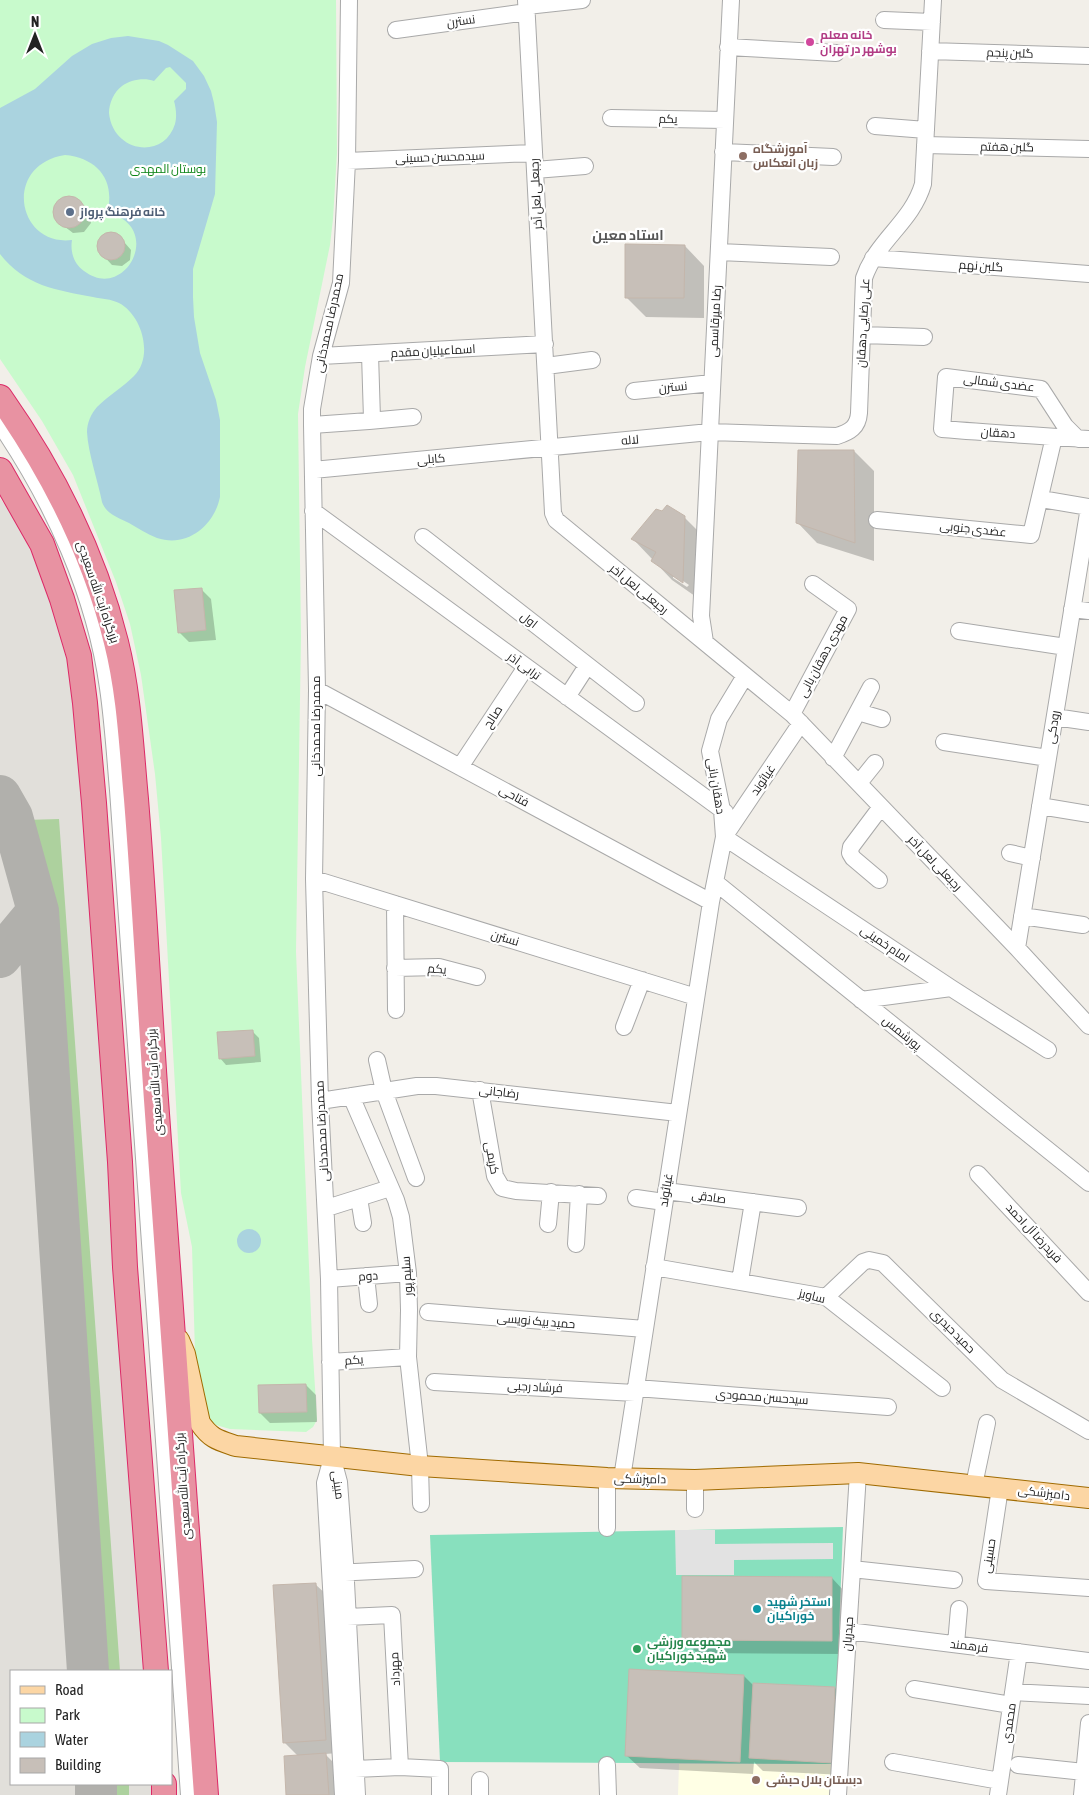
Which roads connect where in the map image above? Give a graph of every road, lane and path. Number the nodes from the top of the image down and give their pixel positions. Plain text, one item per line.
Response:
1 (349, 0) edge
2 (582, 0) edge
3 (730, 0) edge
4 (933, 0) edge
5 (526, 6) edge
6 (884, 20) dead end
7 (932, 22) junction
8 (396, 30) dead end
9 (728, 47) junction
10 (930, 51) junction
11 (836, 53) dead end
12 (1089, 56) edge
13 (611, 118) dead end
14 (725, 120) junction
15 (875, 126) dead end
16 (926, 138) junction
17 (1089, 149) edge
18 (723, 152) junction
19 (833, 157) dead end
20 (346, 160) junction
21 (535, 161) junction
22 (585, 166) dead end
23 (719, 252) junction
24 (831, 257) dead end
25 (873, 258) junction
26 (1089, 274) edge
27 (862, 335) junction
28 (924, 337) dead end
29 (544, 344) junction
30 (370, 354) junction
31 (321, 356) junction
32 (592, 360) dead end
33 (546, 366) junction
34 (712, 383) junction
35 (634, 391) dead end
36 (0, 397) edge
37 (413, 417) dead end
38 (369, 421) junction
39 (0, 424) edge
40 (312, 425) junction
41 (942, 429) joint
42 (710, 432) junction
43 (1054, 437) junction
44 (0, 438) edge
45 (1084, 439) edge
46 (550, 448) junction
47 (0, 470) edge
48 (313, 470) junction
49 (1041, 499) junction
50 (1089, 507) edge
51 (313, 511) junction
52 (877, 520) dead end
53 (423, 537) dead end
54 (813, 584) dead end
55 (1072, 609) junction
56 (1089, 611) edge
57 (960, 631) dead end
58 (705, 642) junction
59 (1066, 647) junction
60 (587, 666) junction
61 (526, 667) junction
62 (745, 676) junction
63 (871, 687) dead end
64 (317, 690) junction
65 (567, 697) junction
66 (636, 703) dead end
67 (858, 712) junction
68 (1055, 717) junction
69 (797, 719) junction
70 (882, 719) dead end
71 (1089, 722) edge
72 (944, 742) dead end
73 (833, 758) junction
74 (1048, 758) junction
75 (876, 763) dead end
76 (460, 767) junction
77 (859, 784) junction
78 (1040, 806) junction
79 (881, 807) junction
80 (722, 810) junction
81 (1089, 814) edge
82 (736, 820) junction
83 (724, 836) junction
84 (1010, 853) dead end
85 (1032, 858) junction
86 (314, 879) junction
87 (879, 880) dead end
88 (715, 882) junction
89 (711, 902) junction
90 (395, 904) junction
91 (1022, 916) junction
92 (1083, 925) dead end
93 (1017, 948) junction
94 (395, 968) junction
95 (477, 976) dead end
96 (642, 980) junction
97 (951, 988) junction
98 (696, 997) junction
99 (861, 1000) junction
100 (396, 1010) dead end
101 (1089, 1026) edge
102 (624, 1027) dead end
103 (1048, 1050) dead end
104 (377, 1060) dead end
105 (480, 1090) junction
106 (384, 1091) junction
107 (350, 1096) junction
108 (320, 1101) junction
109 (678, 1113) junction
110 (978, 1174) dead end
111 (416, 1178) dead end
112 (1089, 1183) edge
113 (390, 1188) junction
114 (551, 1192) junction
115 (579, 1194) junction
116 (598, 1196) dead end
117 (665, 1196) junction
118 (359, 1198) junction
119 (636, 1198) dead end
120 (753, 1202) junction
121 (330, 1207) dead end
122 (798, 1208) dead end
123 (363, 1223) dead end
124 (548, 1224) dead end
125 (576, 1244) dead end
126 (654, 1267) junction
127 (408, 1273) junction
128 (366, 1276) junction
129 (329, 1279) junction
130 (740, 1282) junction
131 (1089, 1293) edge
132 (826, 1297) junction
133 (369, 1304) dead end
134 (428, 1312) dead end
135 (173, 1327) junction
136 (645, 1329) junction
137 (408, 1357) junction
138 (330, 1362) junction
139 (434, 1382) dead end
140 (942, 1388) dead end
141 (635, 1390) junction
142 (888, 1407) dead end
143 (987, 1423) dead end
144 (1089, 1431) edge
145 (332, 1456) junction
146 (420, 1466) junction
147 (858, 1473) junction
148 (614, 1478) junction
149 (695, 1480) junction
150 (974, 1485) junction
151 (1000, 1488) junction
152 (1089, 1498) edge
153 (421, 1504) dead end
154 (695, 1509) dead end
155 (607, 1528) dead end
156 (415, 1569) dead end
157 (852, 1570) junction
158 (338, 1573) junction
159 (954, 1580) dead end
160 (1089, 1588) edge
161 (959, 1608) dead end
162 (347, 1617) junction
163 (848, 1631) junction
164 (956, 1644) junction
165 (1019, 1652) junction
166 (1089, 1661) edge
167 (156, 1670) edge
168 (914, 1689) dead end
169 (1089, 1696) edge
170 (1012, 1698) junction
171 (1089, 1723) edge
172 (893, 1762) dead end
173 (607, 1765) dead end
174 (1018, 1765) dead end
175 (400, 1767) junction
176 (355, 1769) junction
177 (1084, 1772) junction
178 (999, 1788) edge
179 (181, 1795) edge
180 (189, 1795) edge
181 (206, 1795) edge
182 (343, 1795) edge
183 (357, 1795) edge
184 (440, 1795) edge
185 (608, 1795) edge
186 (838, 1795) edge
187 (1082, 1795) edge

1 - 20 street, محمدرضا محمدخانی
2 - 5 street, نسترن
3 - 9 street, رضا میرقاسمی
4 - 7 street, علی رضایی دهقان
5 - 8 street, نسترن
5 - 21 street, رجبعلی لعل آخر
6 - 7 street
7 - 10 street, علی رضایی دهقان
9 - 11 street
9 - 14 street, رضا میرقاسمی
10 - 12 street, گلبن پنجم
10 - 16 street, علی رضایی دهقان
13 - 14 street, یکم
14 - 18 street, رضا میرقاسمی
15 - 16 street, گلبن هفتم
16 - 17 street, گلبن هفتم
16 - 25 street, علی رضایی دهقان
18 - 19 street
18 - 23 street, رضا میرقاسمی
20 - 21 street, سیدمحسن حسینی
20 - 31 street, محمدرضا محمدخانی
21 - 22 street, سیدمحسن حسینی
21 - 29 street, رجبعلی لعل آخر
23 - 24 street
23 - 34 street, رضا میرقاسمی
25 - 26 street, گلبن نهم
25 - 27 street, علی رضایی دهقان
27 - 28 street
27 - 42 street, علی رضایی دهقان
29 - 30 street, اسماعیلیان مقدم
29 - 33 street, رجبعلی لعل آخر
30 - 31 street, اسماعیلیان مقدم
30 - 38 street
31 - 40 street, محمدرضا محمدخانی
32 - 33 street
33 - 46 street, رجبعلی لعل آخر
34 - 35 street, نسترن
34 - 42 street, رضا میرقاسمی
36 - 135 highway, بزرگراه آیت الله سعیدی
37 - 38 street
38 - 40 street
39 - 180 street
40 - 48 street, محمدرضا محمدخانی
41 - 43 street, دهقان
41 - 45 street, عضدی شمالی
42 - 46 street, لاله
42 - 58 street, رضا میرقاسمی
43 - 45 street, دهقان
43 - 49 street
44 - 179 street
46 - 48 street, کابلی
46 - 58 street, رجبعلی لعل آخر
47 - 167 highway
48 - 51 street, محمدرضا محمدخانی
49 - 50 street
49 - 52 street, عضدی جنوبی
50 - 55 street, رودکی
51 - 61 street, ترابی آذر
51 - 64 street, محمدرضا محمدخانی
53 - 60 street, اول
54 - 69 street, مهدی دهقان بانی
55 - 56 street
55 - 59 street, رودکی
57 - 59 street
58 - 62 street, رجبعلی لعل آخر
59 - 68 street, رودکی
60 - 65 street
60 - 66 street, اول
61 - 65 street, ترابی آذر
61 - 76 street, صالح
62 - 69 street, رجبعلی لعل آخر
62 - 80 street, دهقان بانی
63 - 67 street
64 - 76 street, فتاحی
64 - 86 street, محمدرضا محمدخانی
65 - 80 street, ترابی آذر
67 - 70 street
67 - 73 street
68 - 71 street
68 - 74 street, رودکی
69 - 73 street, رجبعلی لعل آخر
69 - 82 street, غیاثوند
72 - 74 street
73 - 77 street, رجبعلی لعل آخر
74 - 78 street, رودکی
75 - 77 street
76 - 89 street, فتاحی
77 - 79 street, رجبعلی لعل آخر
78 - 81 street
78 - 85 street, رودکی
79 - 87 street
79 - 93 street, رجبعلی لعل آخر
80 - 82 street, ترابی آذر
80 - 83 street, دهقان بانی
82 - 83 street, غیاثوند
83 - 88 street, دهقان بانی
83 - 97 street, امام خمینی
84 - 85 street
85 - 91 street, رودکی
86 - 90 street, نسترن
86 - 108 street, محمدرضا محمدخانی
88 - 89 street, دهقان بانی
88 - 99 street, پورشمس
89 - 98 street, غیاثوند
90 - 94 street
90 - 96 street, نسترن
91 - 92 street
91 - 93 street, رودکی
93 - 101 street, رجبعلی لعل آخر
94 - 95 street, یکم
94 - 100 street
96 - 98 street, نسترن
96 - 102 street
97 - 99 street
97 - 103 street, امام خمینی
98 - 109 street, غیاثوند
99 - 112 street, پورشمس
104 - 106 street
105 - 106 street, رضاجانی
105 - 109 street, رضاجانی
105 - 114 street, کریمی
106 - 107 street, رضاجانی
106 - 111 street
107 - 108 street, رضاجانی
107 - 113 street, سلیم پور
108 - 129 street, محمدرضا محمدخانی
109 - 117 street, غیاثوند
110 - 131 street, فریدرضا آل احمد
113 - 118 street
113 - 127 street, سلیم پور
114 - 115 street, کریمی
114 - 124 street
115 - 116 street, کریمی
115 - 125 street
117 - 119 street, صادقی
117 - 120 street, صادقی
117 - 126 street, غیاثوند
118 - 121 street
118 - 123 street
120 - 122 street, صادقی
120 - 130 street
126 - 130 street, ساویز
126 - 136 street, غیاثوند
127 - 128 street, دوم
127 - 137 street, سلیم پور
128 - 129 street, دوم
128 - 133 street
129 - 138 street, محمدرضا محمدخانی
130 - 132 street, ساویز
132 - 140 street, ساویز
132 - 144 street, حمید حیدری
134 - 136 street, حمید بیک نویسی
135 - 145 main road, دامپزشکی
135 - 181 highway, بزرگراه آیت الله سعیدی
136 - 141 street, غیاثوند
137 - 138 street, یکم
137 - 146 street, سلیم پور
138 - 145 street, محمدرضا محمدخانی
139 - 141 street, فرشاد رجبی
141 - 142 street, سیدحسن محمودی
141 - 148 street, غیاثوند
143 - 150 street
145 - 146 main road, دامپزشکی
145 - 158 street, مبینی
146 - 148 main road, دامپزشکی
146 - 153 street, سلیم پور
147 - 149 main road, دامپزشکی
147 - 150 main road, دامپزشکی
147 - 157 street, حیدریان
148 - 149 main road, دامپزشکی
148 - 155 street, غیاثوند
149 - 154 street
150 - 151 main road, دامپزشکی
151 - 152 main road, دامپزشکی
151 - 160 street, حسینی
156 - 158 street
157 - 159 street
157 - 163 street, حیدریان
158 - 162 street, مبینی
158 - 182 street, مبینی
161 - 164 street
162 - 175 street, مهرداد
162 - 176 street, مبینی
163 - 164 street, فرهمند
163 - 186 street, حیدریان
164 - 165 street, فرهمند
165 - 166 street, فرهمند
165 - 170 street, محمدی
168 - 170 street
169 - 170 street
170 - 178 street, محمدی
171 - 177 street
172 - 178 street
173 - 185 street
174 - 177 street
175 - 176 street
175 - 184 street
176 - 183 street, مبینی
177 - 187 street

